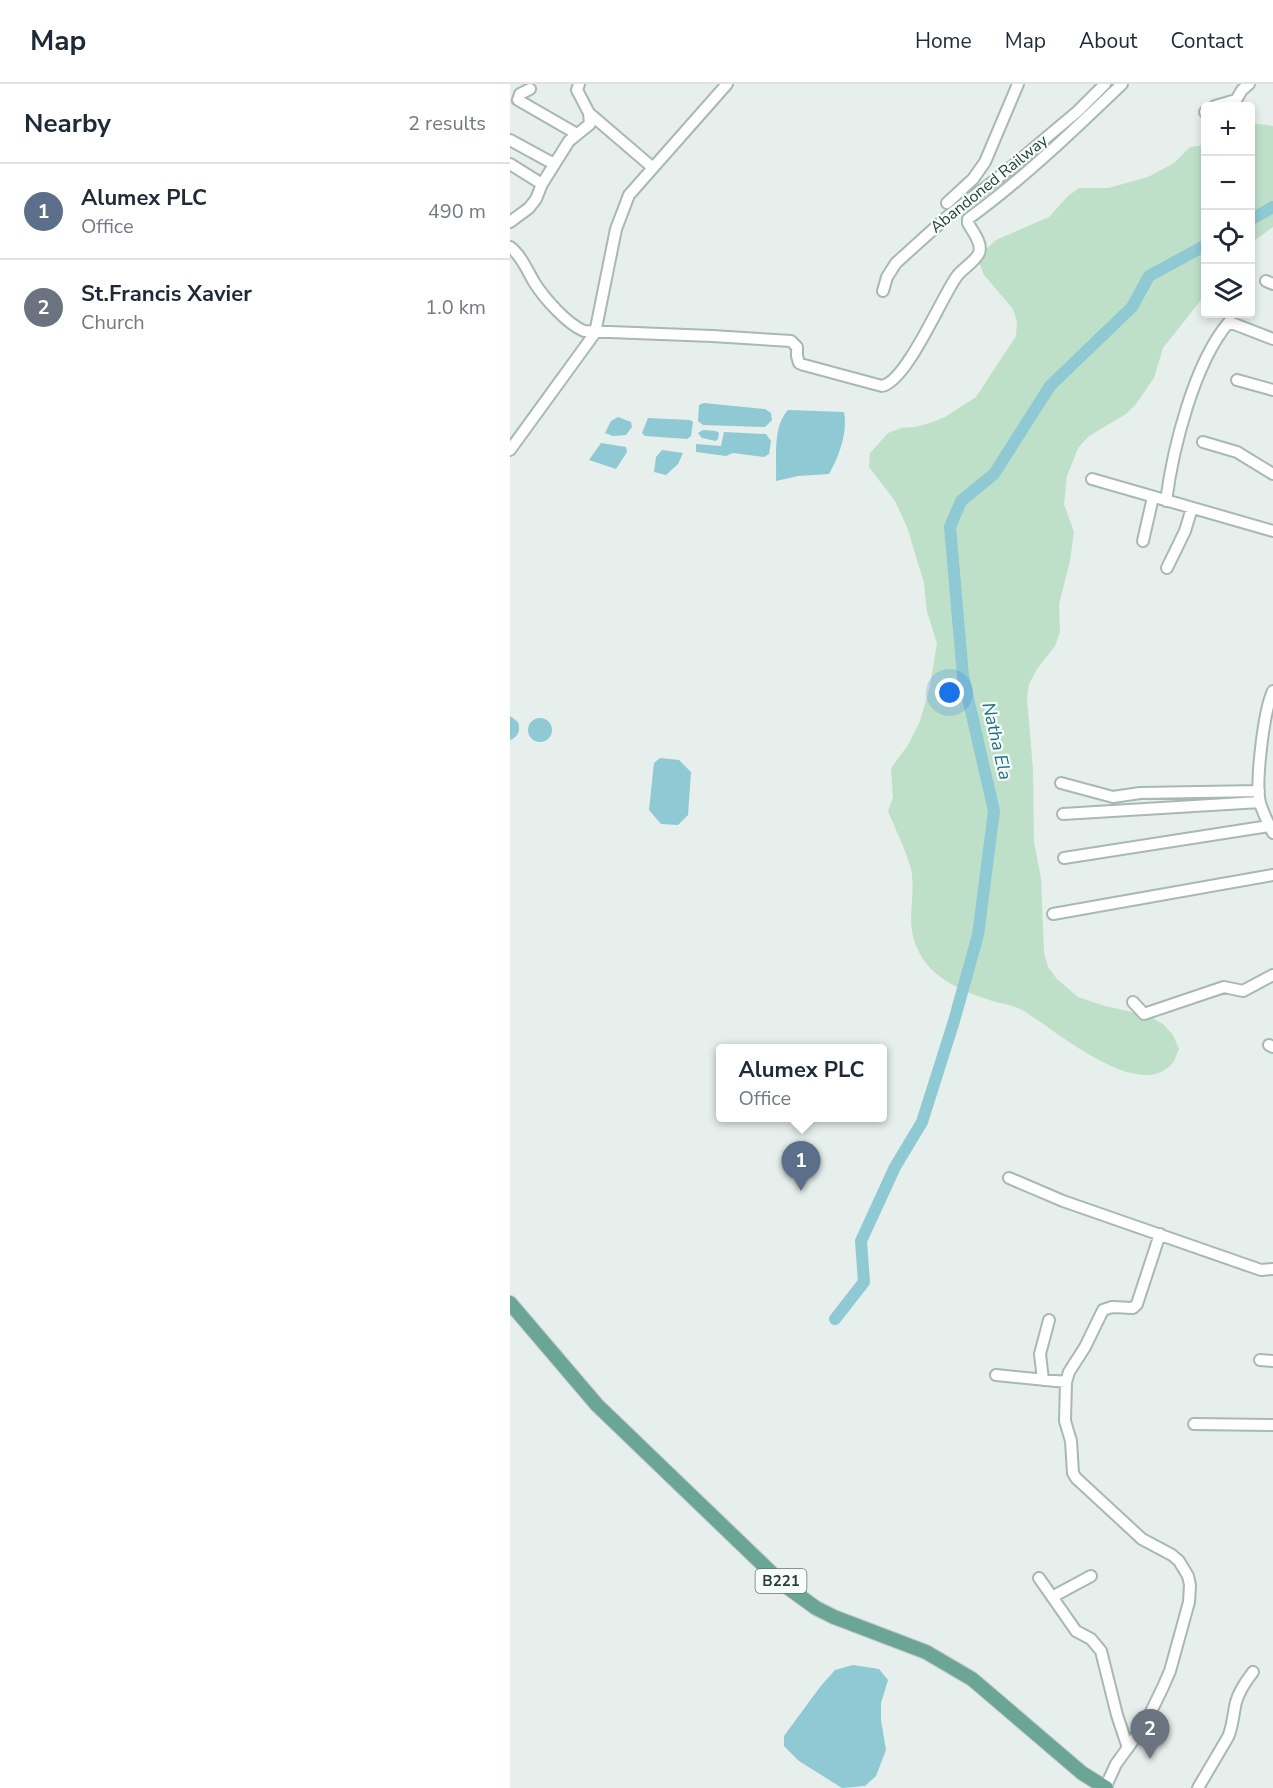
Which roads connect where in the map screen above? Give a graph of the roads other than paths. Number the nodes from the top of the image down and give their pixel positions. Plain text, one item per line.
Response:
1 (579, 84) edge
2 (727, 84) edge
3 (1018, 84) edge
4 (1105, 84) edge
5 (1122, 84) edge
6 (1249, 84) edge
7 (530, 89) dead end
8 (1229, 102) edge
9 (589, 113) junction
10 (577, 135) junction
11 (510, 140) edge
12 (510, 164) edge
13 (554, 164) junction
14 (652, 167) junction
15 (542, 184) junction
16 (947, 203) dead end
17 (510, 222) edge
18 (510, 247) edge
19 (884, 291) dead end
20 (595, 333) junction
21 (1273, 339) edge
22 (1237, 380) dead end
23 (1273, 390) edge
24 (1203, 442) dead end
25 (510, 450) edge
26 (1273, 474) edge
27 (1092, 479) dead end
28 (1153, 497) junction
29 (1166, 501) junction
30 (1192, 508) junction
31 (1273, 531) edge
32 (1143, 541) dead end
33 (1167, 568) dead end
34 (1273, 691) edge
35 (1061, 783) dead end
36 (1259, 796) junction
37 (1063, 814) dead end
38 (1271, 830) edge
39 (1064, 858) dead end
40 (1273, 875) edge
41 (1053, 914) dead end
42 (1273, 975) edge
43 (1133, 1002) dead end
44 (1009, 1178) dead end
45 (1160, 1234) junction
46 (1273, 1269) edge
47 (510, 1303) edge
48 (1049, 1320) dead end
49 (1260, 1360) dead end
50 (1273, 1361) edge
51 (996, 1375) dead end
52 (1043, 1380) junction
53 (1066, 1382) junction
54 (1243, 1419) dead end
55 (1273, 1419) edge
56 (1194, 1424) dead end
57 (1273, 1425) edge
58 (1091, 1576) dead end
59 (1039, 1578) dead end
60 (1052, 1597) junction
61 (1253, 1672) dead end
62 (1128, 1748) junction
63 (1105, 1788) edge
64 (1198, 1788) edge

1 - 9 street
2 - 14 street
3 - 16 street
4 - 19 street, Abandoned Railway
5 - 20 street
6 - 8 street
7 - 10 street
9 - 10 street
9 - 14 street
10 - 13 street
11 - 13 street
12 - 15 street
13 - 15 street
14 - 20 street
15 - 17 street
18 - 20 street
20 - 25 street
21 - 29 street
22 - 23 street
24 - 26 street
27 - 28 street
28 - 29 street
28 - 32 street
29 - 30 street
30 - 31 street
30 - 33 street
34 - 36 street
35 - 36 street
36 - 37 street
36 - 38 street
38 - 39 street
40 - 41 street
42 - 43 street
44 - 45 street
45 - 46 street
45 - 53 street
47 - 63 main road, B221
48 - 52 street
49 - 50 street
51 - 52 street
52 - 53 street
53 - 62 street
54 - 55 street
56 - 57 street
58 - 60 street
59 - 60 street
60 - 62 street
61 - 64 street
62 - 63 street

